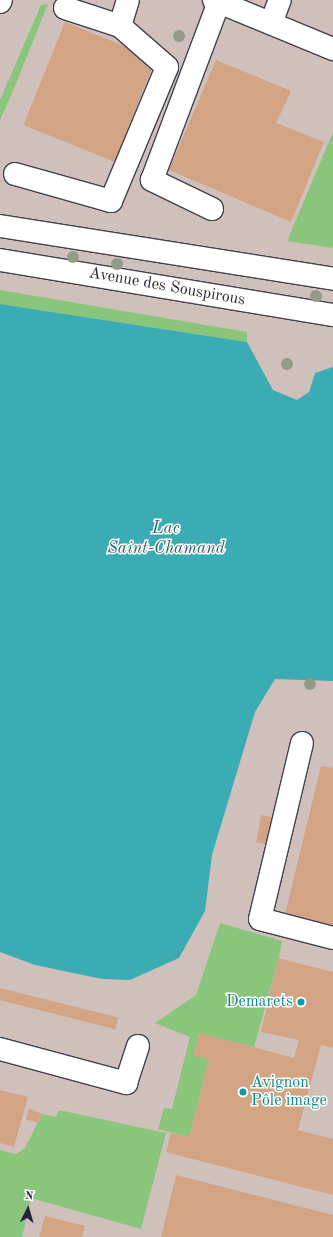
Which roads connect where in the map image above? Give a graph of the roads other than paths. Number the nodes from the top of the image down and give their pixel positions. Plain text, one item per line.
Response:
1 (128, 0) edge
2 (280, 0) edge
3 (217, 1) edge
4 (245, 6) edge
5 (65, 8) dead end
6 (271, 23) junction
7 (120, 26) junction
8 (333, 49) edge
9 (15, 174) dead end
10 (212, 209) dead end
11 (0, 226) edge
12 (0, 260) edge
13 (333, 278) edge
14 (333, 315) edge
15 (302, 743) dead end
16 (333, 938) edge
17 (138, 1046) dead end
18 (0, 1049) edge

1 - 7 main road
2 - 6 main road
3 - 4 main road
3 - 10 main road
4 - 6 main road
5 - 7 main road
6 - 8 main road
7 - 9 main road
11 - 13 main road, Avenue des Souspirous
12 - 14 main road, Avenue des Souspirous
15 - 16 main road
17 - 18 main road

